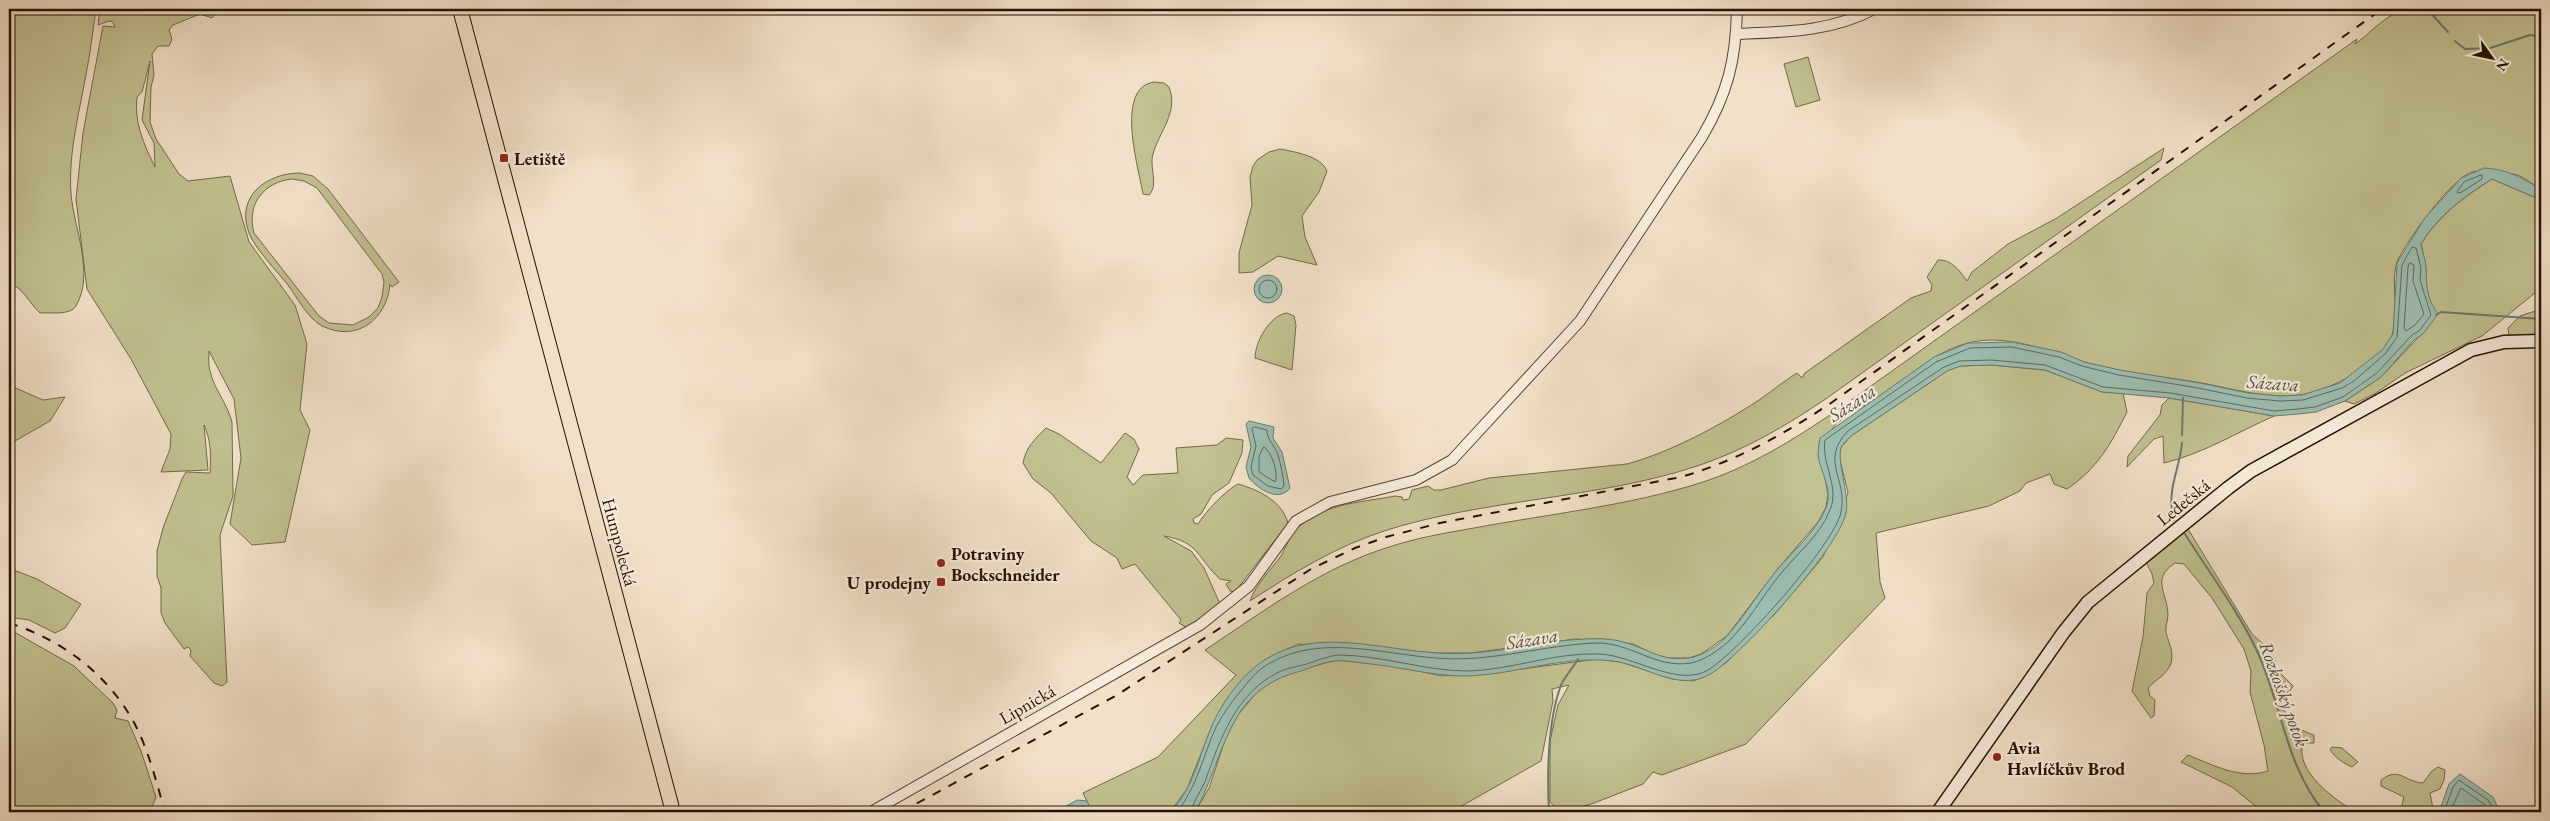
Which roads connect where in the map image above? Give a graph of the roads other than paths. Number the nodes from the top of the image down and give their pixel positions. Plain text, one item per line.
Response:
1 (460, 9) edge
2 (1737, 9) edge
3 (1874, 9) edge
4 (1736, 34) junction
5 (2541, 341) edge
6 (672, 812) edge
7 (871, 812) edge
8 (1938, 812) edge

1 - 6 main road, Humpolecká
2 - 4 street, Lipnická
3 - 4 street
4 - 7 street, Lipnická
5 - 8 main road, Ledečská

